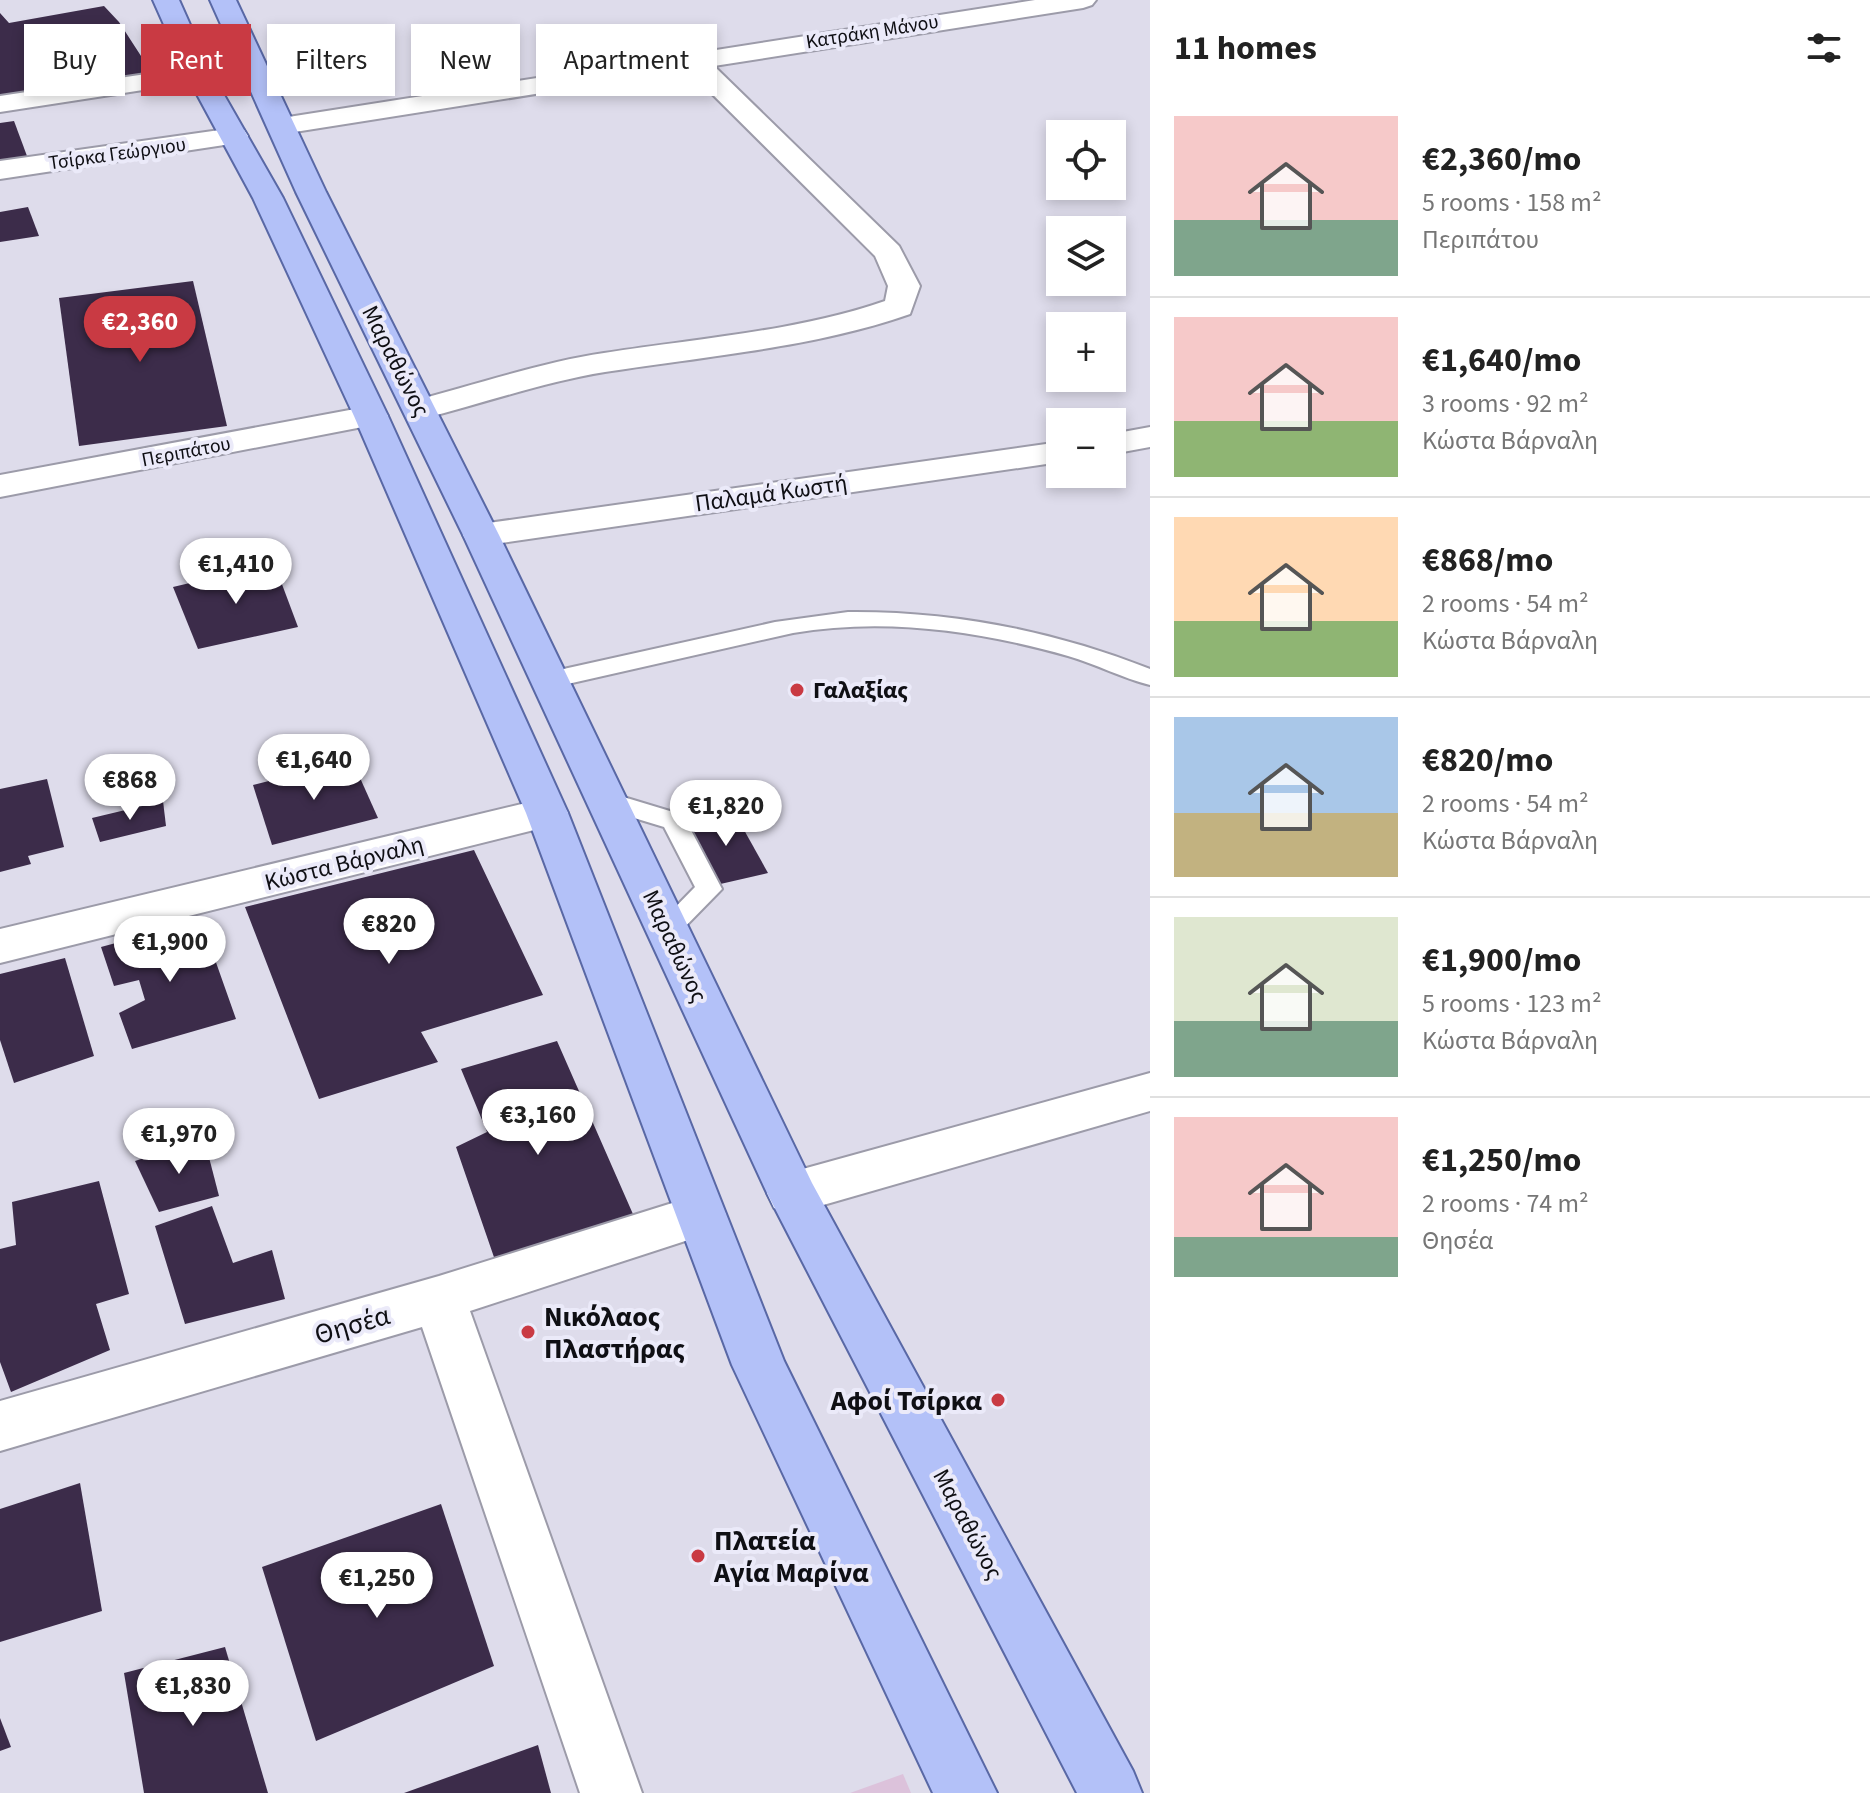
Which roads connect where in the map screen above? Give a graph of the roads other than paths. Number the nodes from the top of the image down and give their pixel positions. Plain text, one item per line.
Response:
1 (166, 0) edge
2 (223, 0) edge
3 (1083, 0) edge
4 (177, 24) edge
5 (717, 56) edge
6 (141, 83) edge
7 (717, 84) edge
8 (536, 85) edge
9 (211, 96) edge
10 (0, 104) edge
11 (282, 126) junction
12 (234, 136) junction
13 (0, 170) edge
14 (421, 409) junction
15 (371, 416) junction
16 (1150, 437) edge
17 (1126, 441) edge
18 (1046, 454) edge
19 (0, 486) edge
20 (481, 535) junction
21 (1150, 678) edge
22 (550, 680) junction
23 (607, 801) junction
24 (547, 813) junction
25 (667, 929) junction
26 (0, 946) edge
27 (1150, 1092) edge
28 (792, 1193) junction
29 (701, 1215) junction
30 (439, 1299) junction
31 (0, 1426) edge
32 (611, 1793) edge
33 (966, 1793) edge
34 (1111, 1793) edge

1 - 4 main road, Μαραθώνος
2 - 11 main road, Μαραθώνος
3 - 5 street, Κατράκη Μάνου
6 - 10 street
7 - 14 street
8 - 11 street, Κατράκη Μάνου
9 - 12 main road, Μαραθώνος
11 - 14 main road, Μαραθώνος
12 - 13 street, Τσίρκα Γεώργιου
12 - 15 main road, Μαραθώνος
14 - 20 main road, Μαραθώνος
15 - 19 street, Περιπάτου
15 - 24 main road, Μαραθώνος
16 - 17 street
18 - 20 street, Παλαμά Κωστή
20 - 22 main road, Μαραθώνος
21 - 22 lane
22 - 23 main road, Μαραθώνος
23 - 25 main road, Μαραθώνος
23 - 25 lane
24 - 26 street, Κώστα Βάρναλη
24 - 29 main road, Μαραθώνος
25 - 28 main road, Μαραθώνος
27 - 28 street
28 - 34 main road, Μαραθώνος
29 - 30 street, Θησέα
29 - 33 main road, Μαραθώνος
30 - 31 street, Θησέα
30 - 32 street

